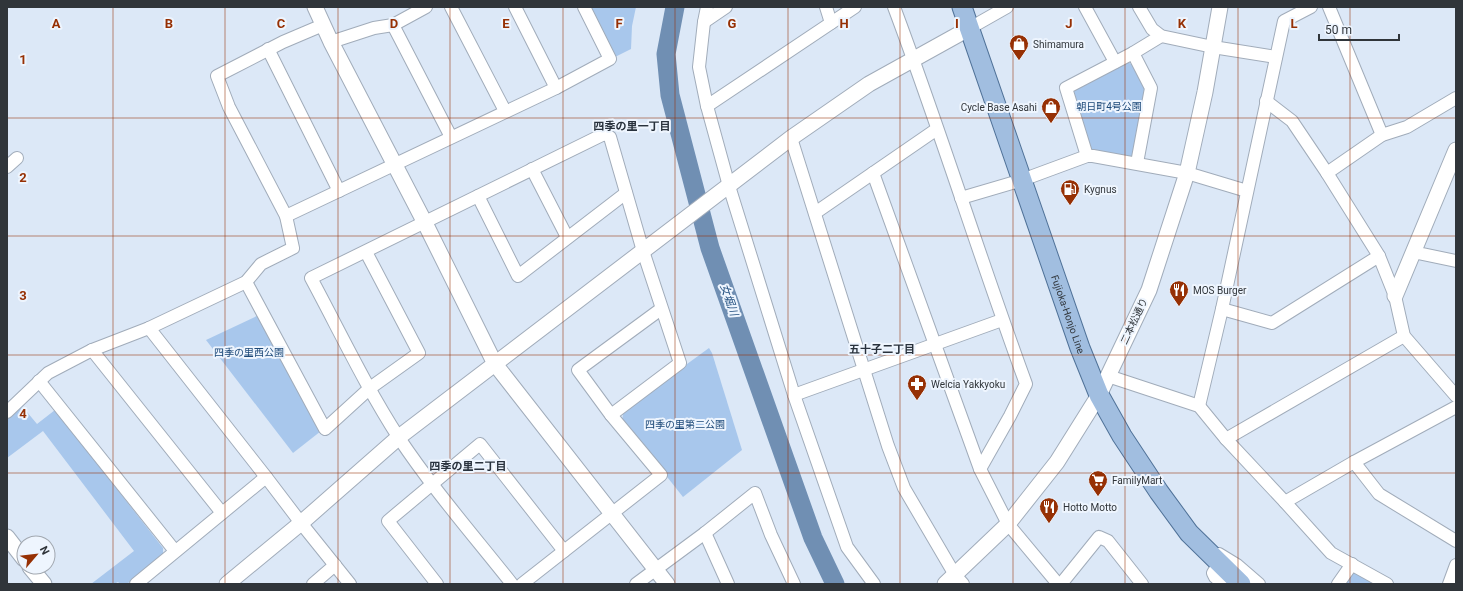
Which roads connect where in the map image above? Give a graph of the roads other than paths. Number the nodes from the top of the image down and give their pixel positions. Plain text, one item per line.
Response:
1 (315, 7) edge
2 (426, 7) edge
3 (451, 7) edge
4 (515, 7) edge
5 (584, 7) edge
6 (707, 7) edge
7 (726, 7) edge
8 (826, 7) edge
9 (855, 7) edge
10 (894, 7) edge
11 (962, 7) edge
12 (1007, 7) edge
13 (1085, 7) edge
14 (1139, 7) edge
15 (1220, 7) edge
16 (1311, 7) edge
17 (1329, 7) edge
18 (704, 22) junction
19 (831, 23) junction
20 (323, 25) junction
21 (394, 25) junction
22 (970, 28) junction
23 (1161, 36) junction
24 (331, 42) junction
25 (1213, 48) junction
26 (268, 49) junction
27 (1133, 53) junction
28 (1276, 57) junction
29 (914, 59) junction
30 (1114, 62) junction
31 (556, 88) junction
32 (1456, 98) edge
33 (1266, 101) junction
34 (707, 106) junction
35 (505, 111) junction
36 (938, 129) junction
37 (1382, 135) junction
38 (451, 137) junction
39 (791, 138) junction
40 (1456, 150) edge
41 (1087, 156) junction
42 (17, 158) dead end
43 (1136, 163) junction
44 (394, 164) junction
45 (7, 167) edge
46 (532, 169) junction
47 (873, 173) junction
48 (1327, 173) junction
49 (1186, 174) junction
50 (1022, 180) junction
51 (727, 188) junction
52 (339, 191) junction
53 (1247, 191) junction
54 (626, 193) junction
55 (478, 196) junction
56 (961, 198) junction
57 (815, 213) junction
58 (286, 216) junction
59 (424, 223) junction
60 (567, 237) junction
61 (366, 252) junction
62 (644, 252) junction
63 (1414, 252) junction
64 (1379, 256) junction
65 (1456, 261) edge
66 (246, 282) junction
67 (1395, 296) junction
68 (661, 309) junction
69 (1222, 309) junction
70 (1002, 320) junction
71 (149, 328) junction
72 (1404, 336) junction
73 (936, 345) junction
74 (92, 350) junction
75 (495, 364) junction
76 (864, 370) junction
77 (1108, 376) junction
78 (39, 381) junction
79 (370, 388) junction
80 (794, 395) junction
81 (1099, 395) junction
82 (1456, 396) edge
83 (1199, 406) junction
84 (1456, 407) edge
85 (7, 412) edge
86 (611, 415) junction
87 (399, 437) junction
88 (1226, 439) junction
89 (1354, 462) junction
90 (980, 469) junction
91 (266, 477) junction
92 (432, 484) junction
93 (1285, 502) junction
94 (222, 513) junction
95 (611, 514) junction
96 (301, 523) junction
97 (1008, 524) junction
98 (705, 533) junction
99 (7, 537) edge
100 (1456, 541) edge
101 (16, 549) edge
102 (175, 551) junction
103 (564, 551) junction
104 (1213, 558) junction
105 (1352, 564) junction
106 (335, 565) junction
107 (1456, 565) edge
108 (655, 569) junction
109 (37, 575) edge
110 (954, 581) edge
111 (44, 584) edge
112 (136, 584) edge
113 (227, 584) edge
114 (313, 584) edge
115 (350, 584) edge
116 (437, 584) edge
117 (512, 584) edge
118 (522, 584) edge
119 (636, 584) edge
120 (667, 584) edge
121 (728, 584) edge
122 (794, 584) edge
123 (874, 584) edge
124 (1060, 584) edge
125 (1142, 584) edge
126 (1223, 584) edge
127 (1241, 584) edge
128 (1259, 584) edge
129 (1338, 584) edge
130 (1387, 584) edge
131 (1449, 584) edge

1 - 20 street
2 - 21 street
3 - 35 street
4 - 31 street
5 - 31 street
6 - 18 street
7 - 18 street
8 - 19 street
9 - 19 street
10 - 29 street
11 - 22 main road, Fujioka-Honjo Line
12 - 22 street
13 - 30 street
14 - 23 street
15 - 25 street, 二本松通り
16 - 28 street
17 - 37 street
18 - 34 street
19 - 34 street
20 - 24 street
20 - 26 street
21 - 24 street
21 - 38 street
22 - 29 street
22 - 50 main road, Fujioka-Honjo Line
23 - 25 street
23 - 27 street
24 - 44 street
25 - 28 street
25 - 49 street, 二本松通り
26 - 52 street
26 - 58 street
27 - 30 street
27 - 43 street
28 - 33 street
29 - 36 street
29 - 39 street
30 - 41 street
31 - 35 street
32 - 37 street
33 - 48 street
33 - 53 street
34 - 51 street
35 - 38 street
36 - 47 street
36 - 56 street
37 - 48 street
38 - 44 street
39 - 51 street
39 - 57 street
40 - 63 street
41 - 43 street
41 - 50 street
42 - 45 street
43 - 49 street
44 - 52 street
44 - 59 street
46 - 54 street
46 - 55 street
46 - 60 street
47 - 57 street
47 - 73 street
48 - 64 street
49 - 53 street
49 - 77 street, 二本松通り
50 - 56 street
50 - 81 main road, Fujioka-Honjo Line
51 - 62 street
51 - 80 street
52 - 58 street
53 - 69 street
54 - 60 street
54 - 62 street
55 - 59 street
55 - 60 street
56 - 70 street
57 - 76 street
58 - 66 street
59 - 61 street
59 - 75 street
61 - 79 street
61 - 79 street
62 - 68 street
62 - 75 street
63 - 65 street
63 - 67 street
64 - 67 street
64 - 69 street
66 - 71 street
66 - 79 street
67 - 72 street
68 - 86 street
68 - 86 street
69 - 83 street
70 - 73 street
70 - 90 street
71 - 74 street
71 - 91 street
72 - 82 street
72 - 88 street
73 - 76 street
73 - 90 street
74 - 78 street
74 - 94 street
75 - 87 street
75 - 95 street
76 - 80 street
76 - 110 street
77 - 81 street, 二本松通り
77 - 83 street
78 - 85 street
78 - 102 street
79 - 87 street
80 - 123 street
81 - 97 street, 二本松通り
81 - 104 main road, Fujioka-Honjo Line
83 - 88 street
84 - 89 street
86 - 95 street
87 - 92 street
87 - 96 street
88 - 93 street
89 - 93 street
89 - 100 street
90 - 97 street
91 - 94 street
91 - 96 street
92 - 103 street
92 - 116 street
92 - 117 street
93 - 105 street
94 - 102 street
95 - 103 street
95 - 108 street
96 - 106 street
96 - 113 street
97 - 110 street, 二本松通り
97 - 124 street
98 - 108 street
98 - 121 street
98 - 122 street
99 - 101 street
102 - 112 street
103 - 118 street
104 - 126 street
104 - 127 main road, Fujioka-Honjo Line
104 - 128 street
105 - 129 street
105 - 130 street
106 - 114 street
106 - 115 street
107 - 131 street
108 - 119 street
108 - 120 street
109 - 111 street
124 - 125 street

